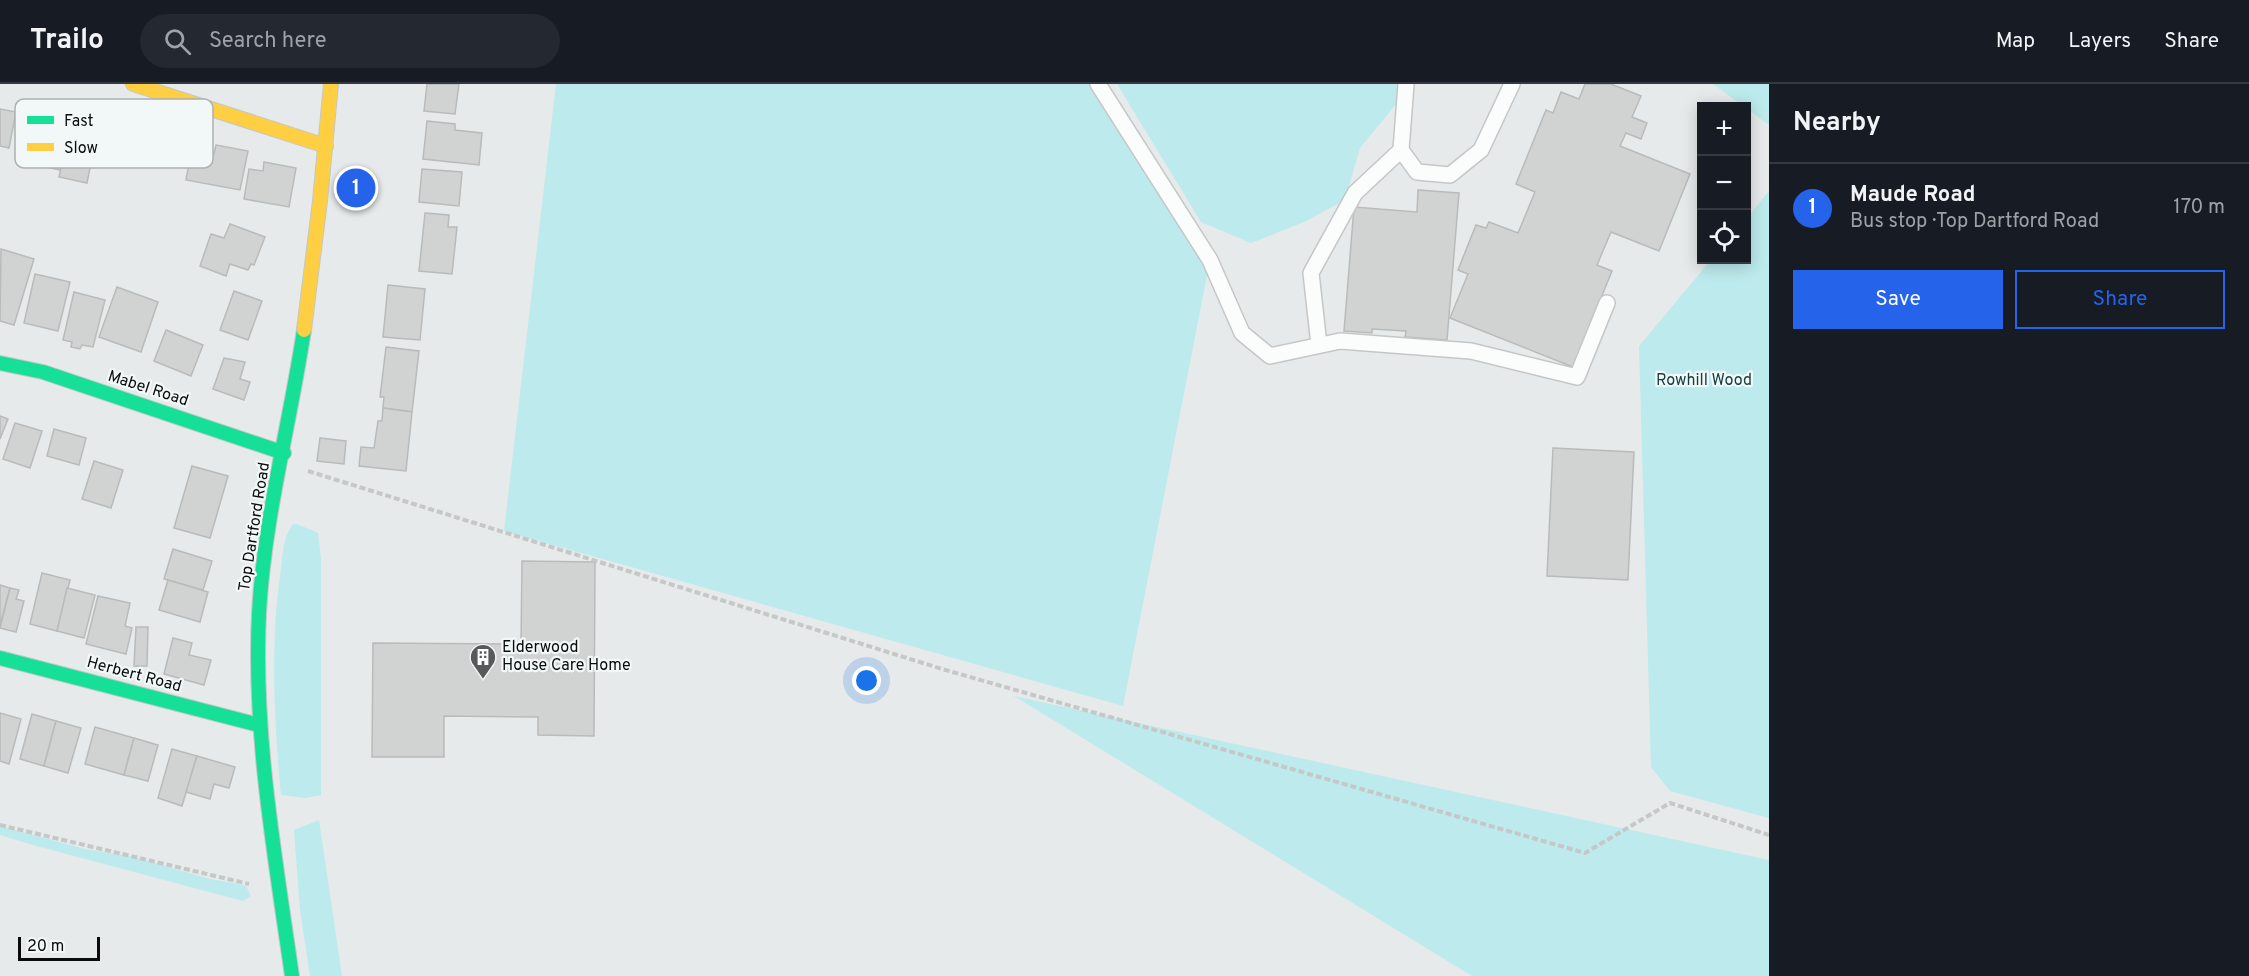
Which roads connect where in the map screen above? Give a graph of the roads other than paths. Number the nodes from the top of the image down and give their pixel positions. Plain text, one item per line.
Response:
1 (133, 84) edge
2 (331, 84) edge
3 (1098, 84) edge
4 (1406, 84) edge
5 (1512, 84) edge
6 (180, 99) edge
7 (213, 110) edge
8 (326, 146) junction
9 (1401, 150) junction
10 (1607, 303) dead end
11 (1319, 345) junction
12 (0, 363) edge
13 (283, 457) junction
14 (0, 658) edge
15 (259, 725) junction
16 (292, 976) edge

1 - 6 main road
2 - 8 main road, Top Dartford Road
3 - 11 lane
4 - 9 lane
5 - 9 lane
7 - 8 main road
8 - 13 main road, Top Dartford Road
9 - 11 lane
10 - 11 lane
12 - 13 main road, Mabel Road
13 - 15 main road, Top Dartford Road
14 - 15 main road, Herbert Road
15 - 16 main road, Top Dartford Road

